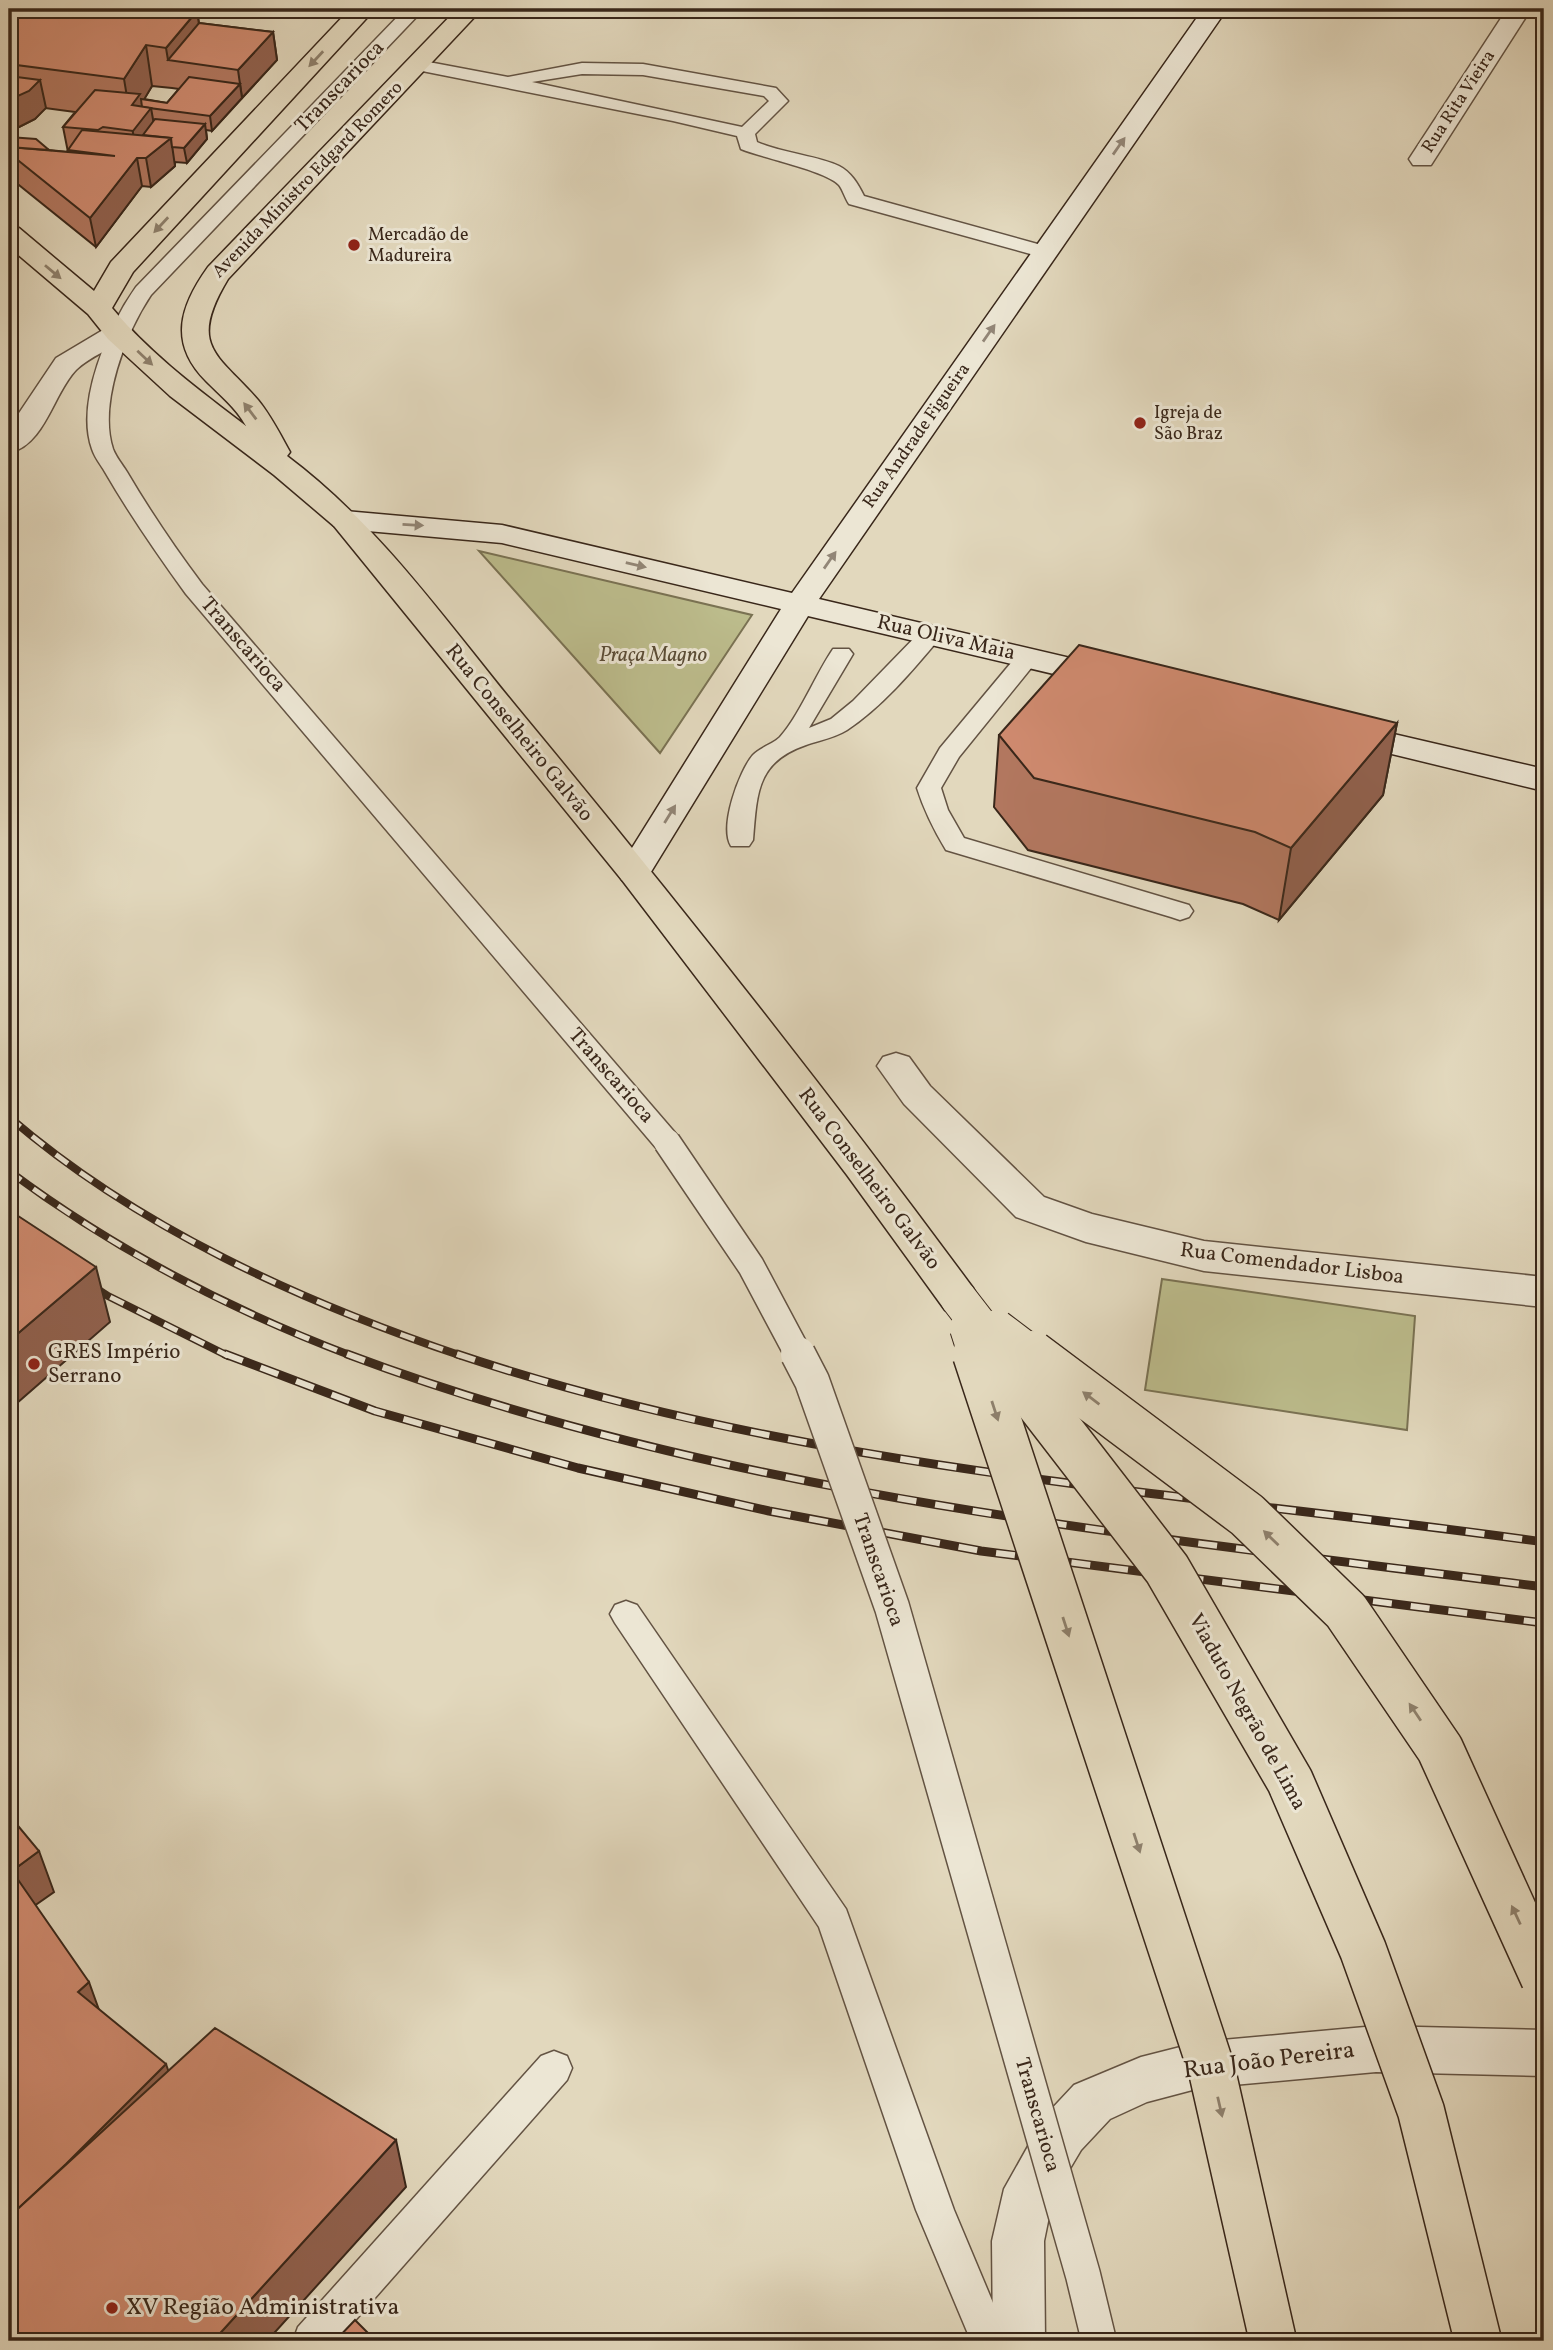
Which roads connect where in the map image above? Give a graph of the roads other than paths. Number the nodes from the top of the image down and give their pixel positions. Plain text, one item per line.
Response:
1 (363, 9) edge
2 (415, 9) edge
3 (470, 9) edge
4 (1214, 9) edge
5 (1519, 9) edge
6 (418, 65) junction
7 (505, 82) junction
8 (745, 133) junction
9 (1422, 159) dead end
10 (9, 234) edge
11 (1045, 252) junction
12 (98, 308) junction
13 (118, 333) junction
14 (9, 444) edge
15 (285, 469) junction
16 (345, 520) junction
17 (800, 603) junction
18 (931, 634) junction
19 (841, 654) dead end
20 (1027, 657) junction
21 (1136, 683) edge
22 (1313, 725) edge
23 (789, 742) junction
24 (1544, 780) edge
25 (740, 840) dead end
26 (634, 872) junction
27 (1180, 911) dead end
28 (896, 1066) dead end
29 (1544, 1292) edge
30 (959, 1299) junction
31 (626, 1614) dead end
32 (1544, 1978) edge
33 (1544, 2053) edge
34 (554, 2068) dead end
35 (312, 2341) edge
36 (990, 2341) edge
37 (1019, 2341) edge
38 (1098, 2341) edge
39 (1273, 2341) edge
40 (1478, 2341) edge

1 -> 12 main road
2 - 13 lane, Transcarioca
3 - 6 main road, Avenida Ministro Edgard Romero
11 -> 4 main road, Rua Andrade Figueira
5 - 9 main road, Rua Rita Vieira
6 - 7 lane
15 -> 6 main road, Avenida Ministro Edgard Romero
7 - 8 lane
7 - 8 lane
8 - 11 lane
10 -> 12 main road, Rua Conselheiro Galvão
17 -> 11 main road, Rua Andrade Figueira
12 - 13 main road, Rua Conselheiro Galvão
13 - 14 main road
13 -> 15 main road, Rua Conselheiro Galvão
13 - 38 lane, Transcarioca, bridge
15 - 16 main road, Rua Conselheiro Galvão
16 -> 17 main road, Rua Oliva Maia
16 - 26 main road, Rua Conselheiro Galvão
17 - 18 main road, Rua Oliva Maia
26 -> 17 main road, Rua Andrade Figueira
18 - 20 main road, Rua Oliva Maia
18 - 23 lane
19 - 23 lane
20 - 21 main road, Rua Oliva Maia
20 - 27 lane
22 - 24 main road
23 - 25 lane
26 - 30 main road, Rua Conselheiro Galvão
28 - 29 main road, Rua Comendador Lisboa
32 -> 30 main road, bridge
30 -> 39 main road, bridge
30 - 40 main road, Viaduto Negrão de Lima, bridge
31 - 36 lane
33 - 37 main road, Rua João Pereira
34 - 35 lane

